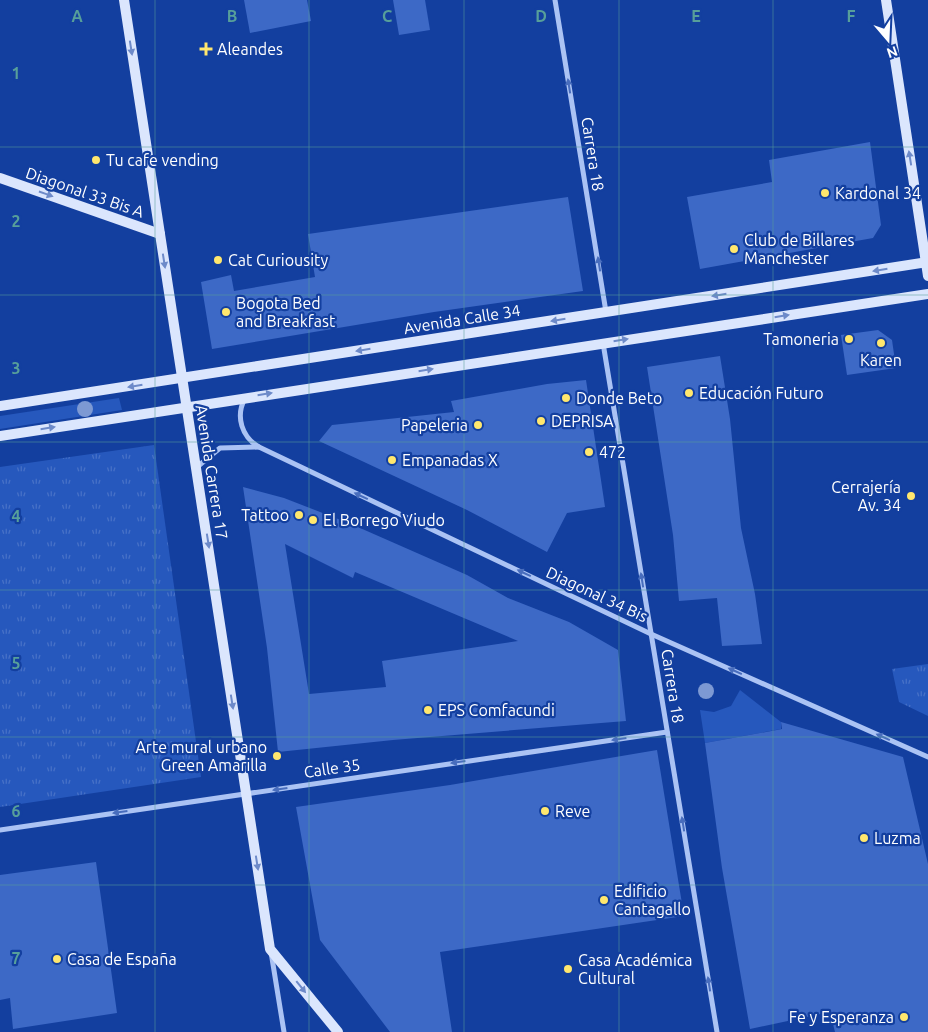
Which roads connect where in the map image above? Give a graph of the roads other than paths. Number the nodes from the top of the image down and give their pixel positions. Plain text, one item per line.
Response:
1 (124, 0) edge
2 (555, 0) edge
3 (886, 0) edge
4 (0, 178) edge
5 (160, 234) junction
6 (927, 262) edge
7 (928, 276) edge
8 (928, 294) edge
9 (606, 312) junction
10 (603, 343) junction
11 (183, 378) junction
12 (246, 397) junction
13 (0, 406) edge
14 (187, 407) junction
15 (0, 436) edge
16 (259, 447) junction
17 (197, 467) junction
18 (651, 634) junction
19 (668, 732) junction
20 (928, 757) edge
21 (247, 794) junction
22 (0, 830) edge
23 (270, 950) junction
24 (284, 1032) edge
25 (338, 1032) edge
26 (717, 1032) edge

1 -> 5 main road, Avenida Carrera 17
9 -> 2 street, Carrera 18
6 -> 3 main road
4 -> 5 main road, Diagonal 33 Bis A
5 -> 11 main road, Avenida Carrera 17
6 - 7 main road
6 -> 9 main road, Avenida Calle 34
10 -> 8 main road
9 -> 11 main road, Avenida Calle 34
12 -> 10 main road
18 -> 10 street, Carrera 18
11 -> 13 main road, Avenida Calle 34
11 - 14 main road, Avenida Carrera 17
12 - 14 main road
12 - 16 street, Diagonal 34 Bis
15 -> 14 main road
14 - 17 main road, Avenida Carrera 17
16 - 17 street, Diagonal 34 Bis
18 -> 16 street, Diagonal 34 Bis
17 -> 21 main road, Avenida Carrera 17
18 - 19 street, Carrera 18
20 -> 18 street, Diagonal 34 Bis
19 -> 21 street, Calle 35
26 -> 19 street, Carrera 18
21 -> 22 street, Calle 35
21 -> 23 main road, Avenida Carrera 17
23 - 24 street
23 -> 25 main road

